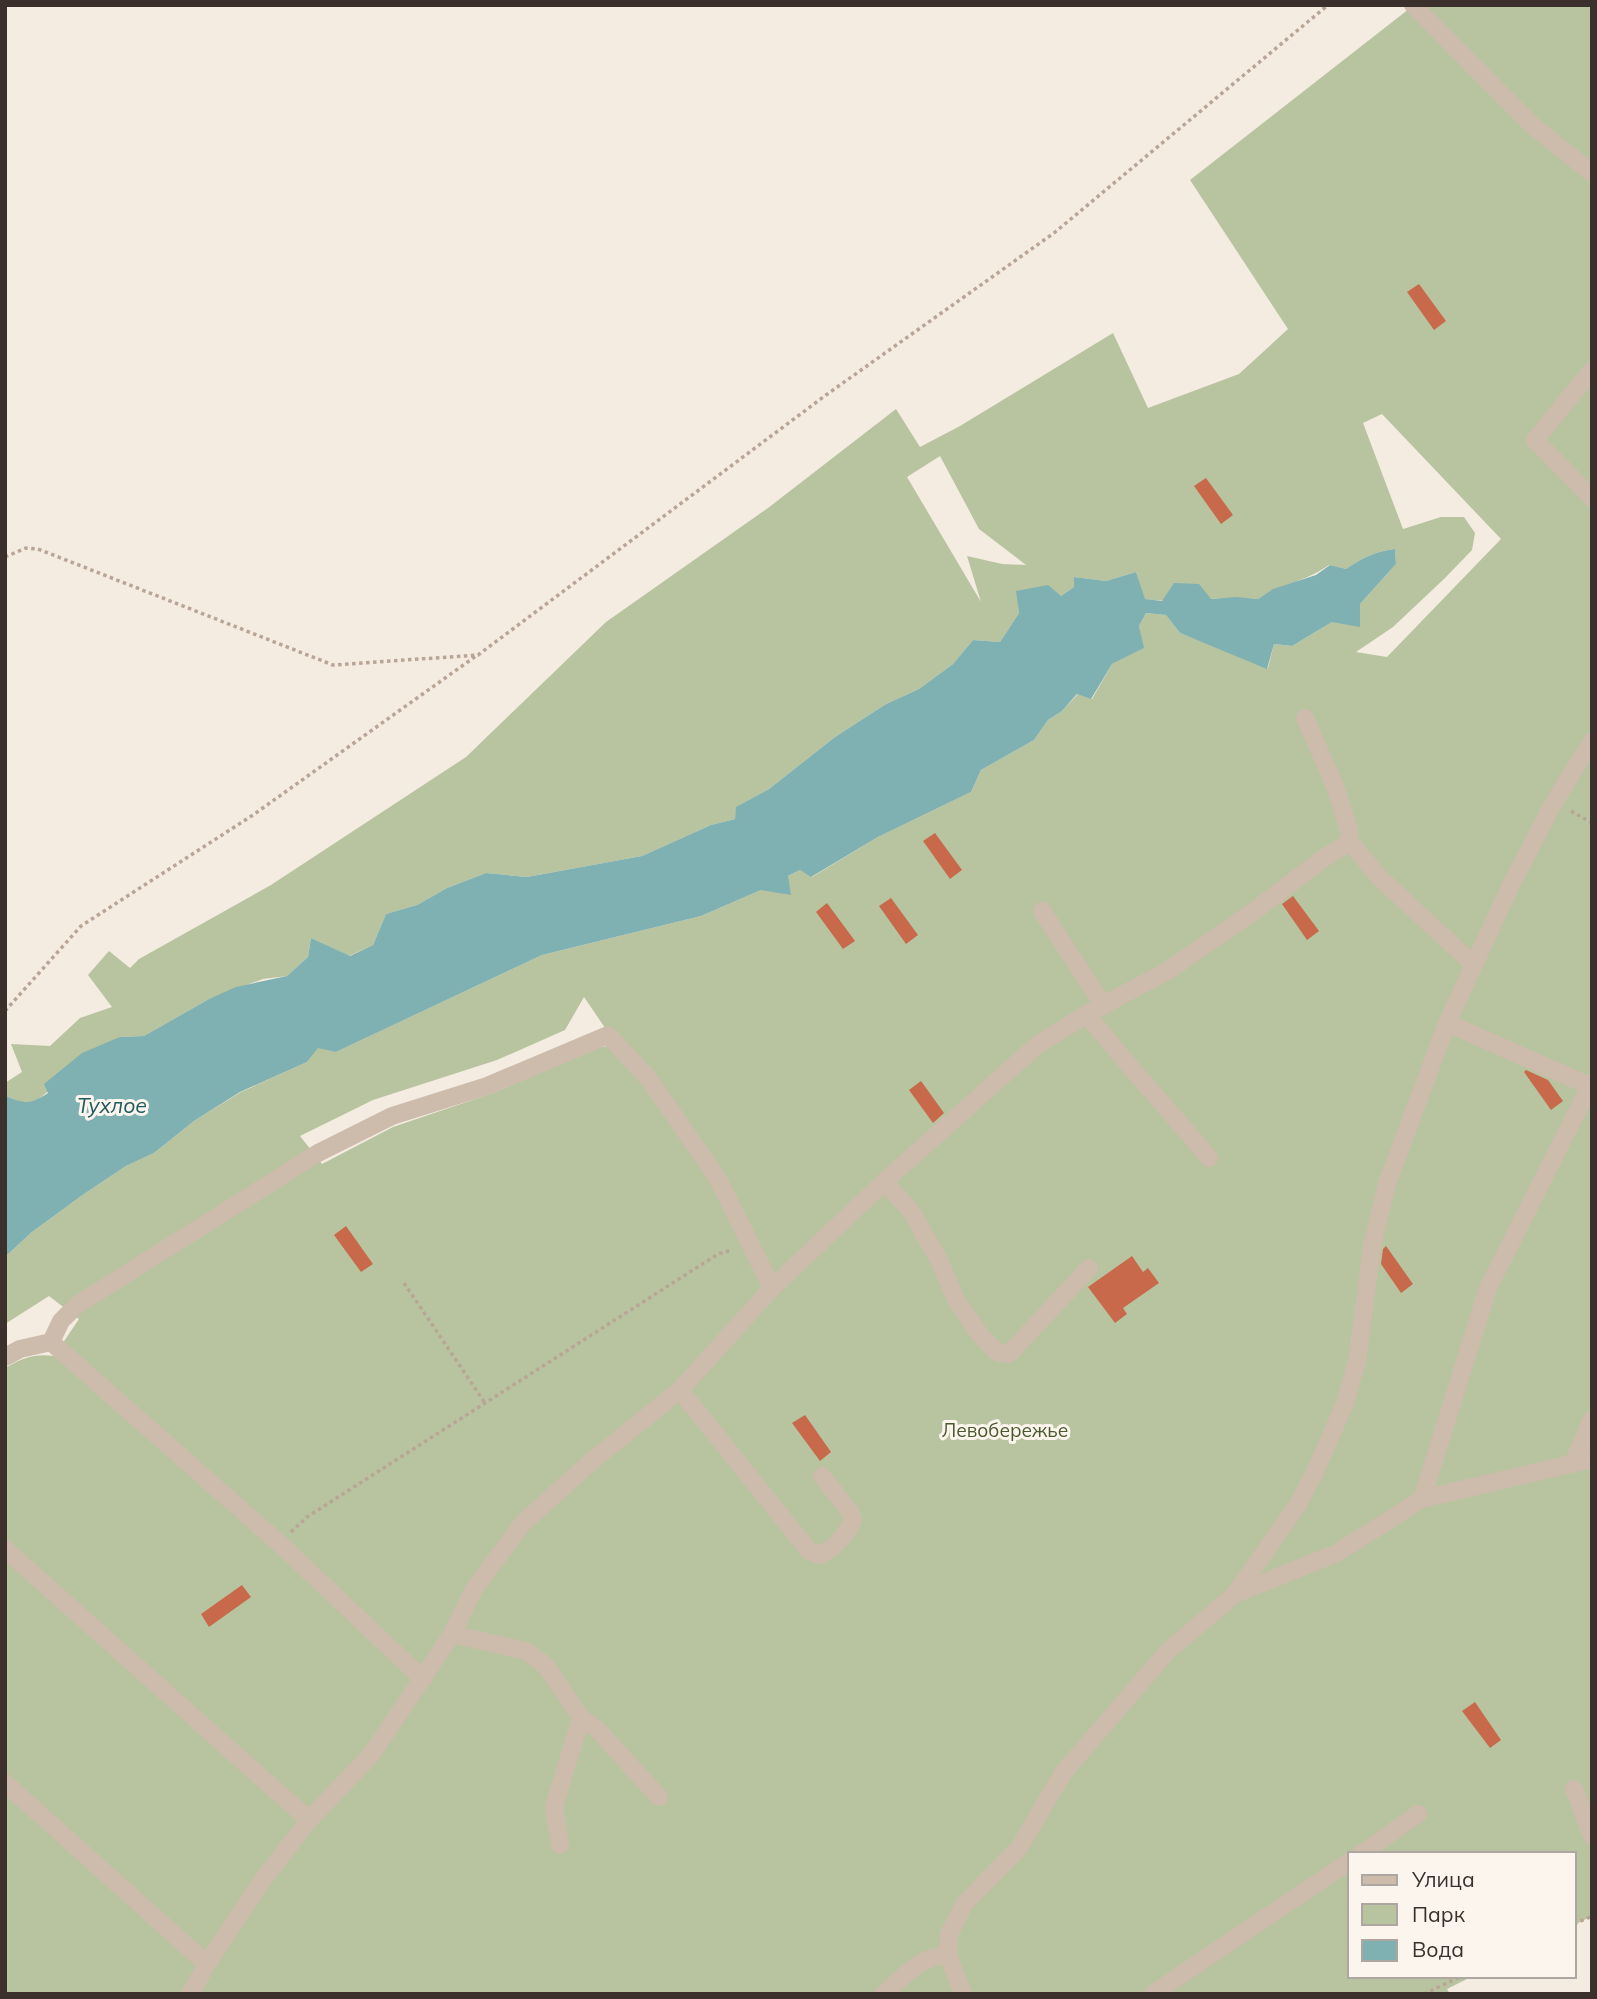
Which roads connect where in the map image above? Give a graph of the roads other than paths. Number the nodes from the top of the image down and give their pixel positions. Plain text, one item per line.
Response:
1 (1413, 5) edge
2 (1592, 173) edge
3 (1592, 370) edge
4 (1592, 498) edge
5 (1305, 718) dead end
6 (1592, 741) edge
7 (1350, 842) junction
8 (1042, 911) dead end
9 (1473, 964) junction
10 (1104, 1006) junction
11 (1087, 1014) junction
12 (1447, 1023) junction
13 (1591, 1084) edge
14 (1209, 1158) dead end
15 (884, 1182) junction
16 (1089, 1268) dead end
17 (772, 1288) junction
18 (51, 1342) junction
19 (5, 1357) edge
20 (680, 1390) junction
21 (1592, 1419) edge
22 (1592, 1459) edge
23 (1573, 1463) junction
24 (822, 1476) dead end
25 (1422, 1499) junction
26 (5, 1549) edge
27 (1235, 1594) junction
28 (452, 1634) junction
29 (423, 1679) junction
30 (581, 1718) junction
31 (5, 1783) edge
32 (1574, 1789) dead end
33 (659, 1797) dead end
34 (1418, 1814) dead end
35 (309, 1820) junction
36 (1592, 1836) edge
37 (560, 1845) dead end
38 (1364, 1852) edge
39 (1348, 1862) edge
40 (948, 1955) junction
41 (206, 1964) junction
42 (190, 1994) edge
43 (884, 1994) edge
44 (963, 1994) edge
45 (1153, 1994) edge

1 - 2 street
3 - 4 street
5 - 7 street
6 - 9 street
7 - 9 street
7 - 10 street
8 - 10 street
9 - 12 street
10 - 11 street
11 - 14 street
11 - 15 street
12 - 13 street
12 - 27 street
13 - 25 street
15 - 16 street
15 - 17 street
17 - 18 street
17 - 20 street
18 - 19 street
18 - 29 street
20 - 24 street
20 - 28 street
21 - 23 street
22 - 23 street
23 - 25 street
25 - 27 street
26 - 35 street
27 - 40 street
28 - 29 street
28 - 30 street
29 - 35 street
30 - 33 street
30 - 37 street
31 - 41 street
32 - 36 street
34 - 38 street
35 - 41 street
39 - 45 street
40 - 43 street
40 - 44 street
41 - 42 street

